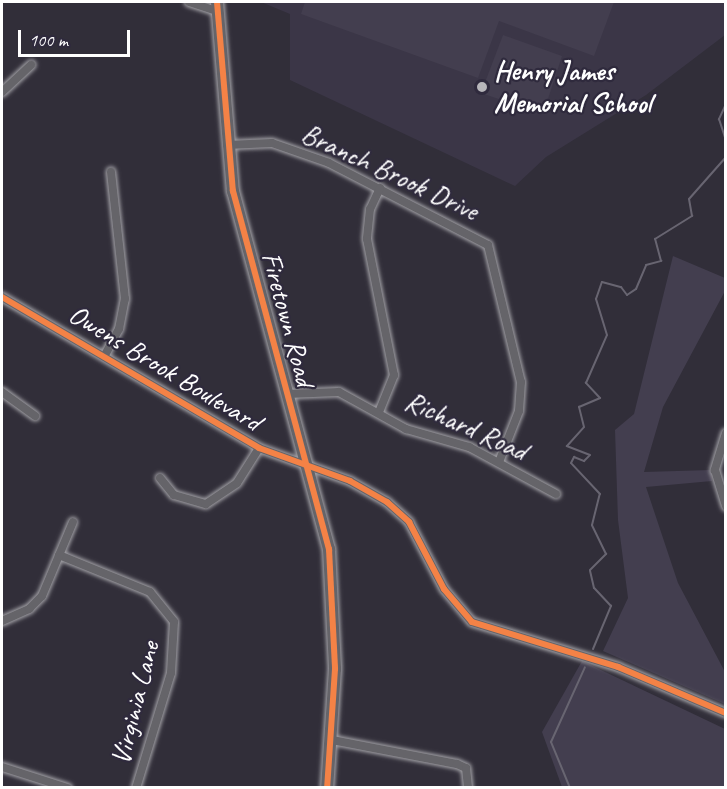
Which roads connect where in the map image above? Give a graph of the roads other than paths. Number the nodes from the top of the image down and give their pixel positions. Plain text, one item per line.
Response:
1 (189, 2) edge
2 (217, 6) edge
3 (31, 66) dead end
4 (2, 92) edge
5 (227, 145) junction
6 (111, 172) dead end
7 (380, 188) junction
8 (2, 297) edge
9 (105, 355) junction
10 (2, 392) edge
11 (287, 394) junction
12 (380, 410) junction
13 (35, 416) dead end
14 (726, 433) edge
15 (259, 448) junction
16 (499, 462) junction
17 (306, 464) junction
18 (160, 478) dead end
19 (556, 494) dead end
20 (726, 506) edge
21 (73, 522) dead end
22 (59, 555) junction
23 (2, 621) edge
24 (726, 714) edge
25 (332, 740) junction
26 (2, 767) edge
27 (68, 788) edge
28 (136, 788) edge
29 (327, 788) edge
30 (468, 788) edge

1 - 2 street
2 - 5 street, Firetown Road
3 - 4 street
5 - 7 street, Branch Brook Drive
5 - 11 street, Firetown Road
6 - 9 street
7 - 12 street
7 - 16 street, Branch Brook Drive
8 - 9 street, Owens Brook Boulevard
9 - 15 street, Owens Brook Boulevard
10 - 13 street
11 - 12 street, Richard Road
11 - 17 street, Firetown Road
12 - 16 street, Richard Road
14 - 20 street
15 - 17 street, Owens Brook Boulevard
15 - 18 street
16 - 19 street, Richard Road
17 - 24 street, Owens Brook Boulevard
17 - 25 street, Firetown Road
21 - 22 street
22 - 23 street
22 - 28 street, Virginia Lane
25 - 29 street, Firetown Road
25 - 30 street
26 - 27 street

